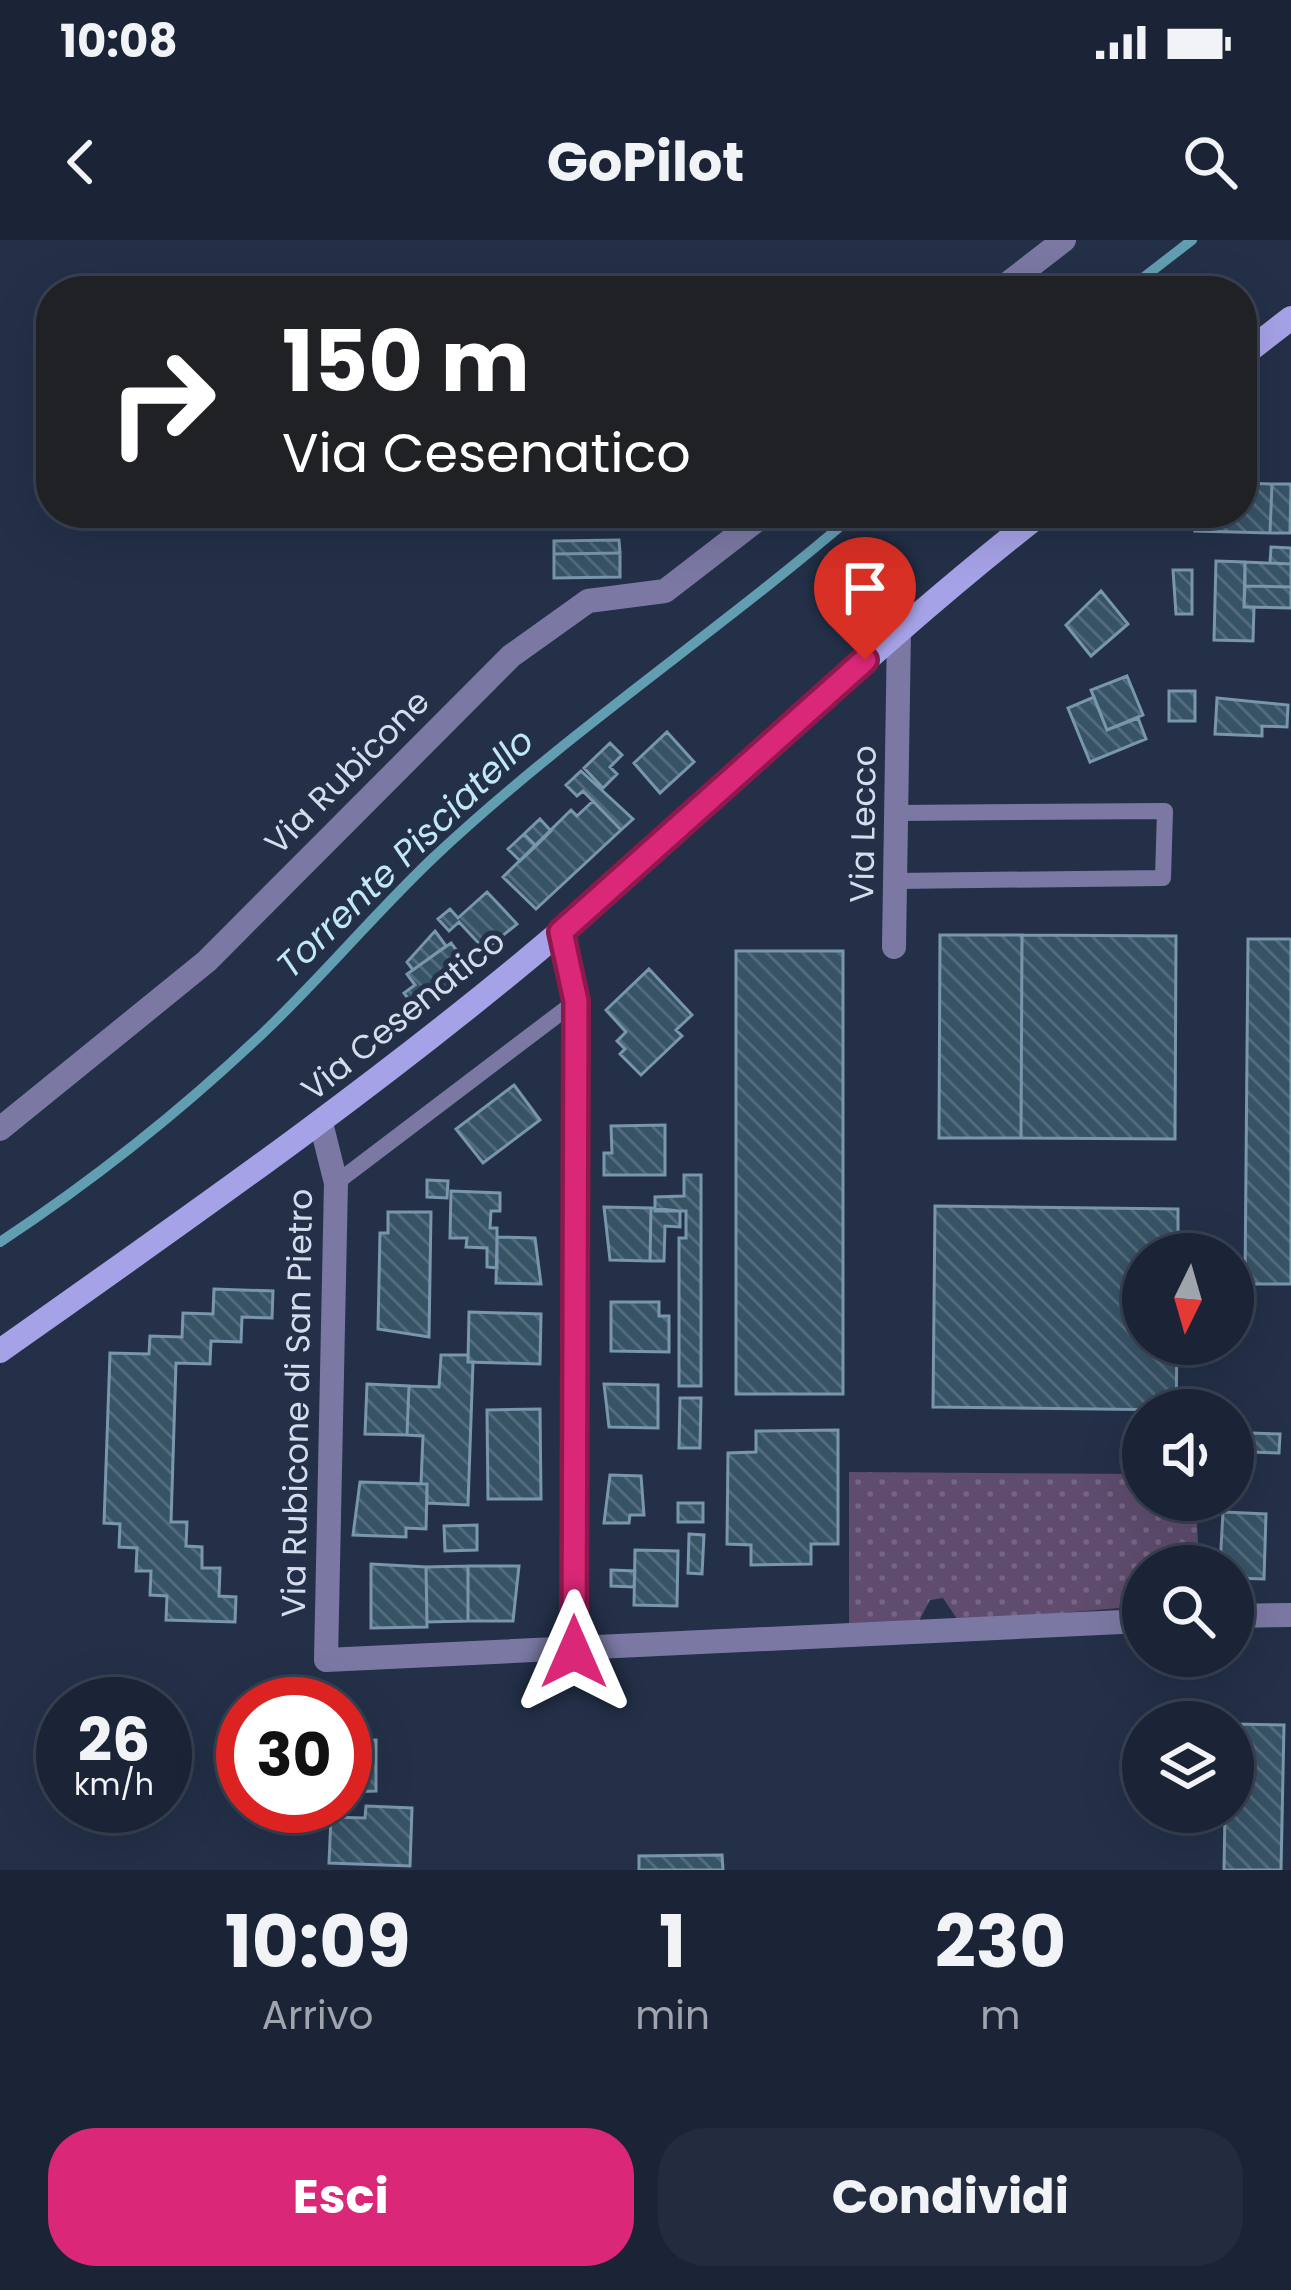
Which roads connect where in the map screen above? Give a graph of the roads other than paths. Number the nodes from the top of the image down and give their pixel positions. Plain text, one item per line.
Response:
1 (1064, 240) edge
2 (1017, 276) edge
3 (1291, 318) edge
4 (1257, 344) edge
5 (747, 528) edge
6 (1024, 528) edge
7 (899, 630) junction
8 (896, 813) junction
9 (895, 881) junction
10 (561, 932) junction
11 (894, 947) dead end
12 (576, 1001) junction
13 (321, 1123) junction
14 (0, 1129) edge
15 (336, 1183) junction
16 (0, 1352) edge
17 (1291, 1615) edge
18 (1254, 1616) edge
19 (1122, 1622) edge
20 (574, 1652) junction

1 - 2 street
3 - 4 main road
5 - 14 street, Via Rubicone
6 - 7 main road, Via Cesenatico
7 - 8 street, Via Lecco
7 - 10 main road, Via Cesenatico
8 - 9 street, Via Lecco
8 - 9 lane
9 - 11 street, Via Lecco
10 - 12 street
10 - 13 main road, Via Cesenatico
12 - 15 lane
12 - 20 street
13 - 15 street, Via Rubicone di San Pietro
13 - 16 main road, Via Cesenatico
15 - 20 street, Via Rubicone di San Pietro
17 - 18 street
19 - 20 street, Via Rubicone di San Pietro

